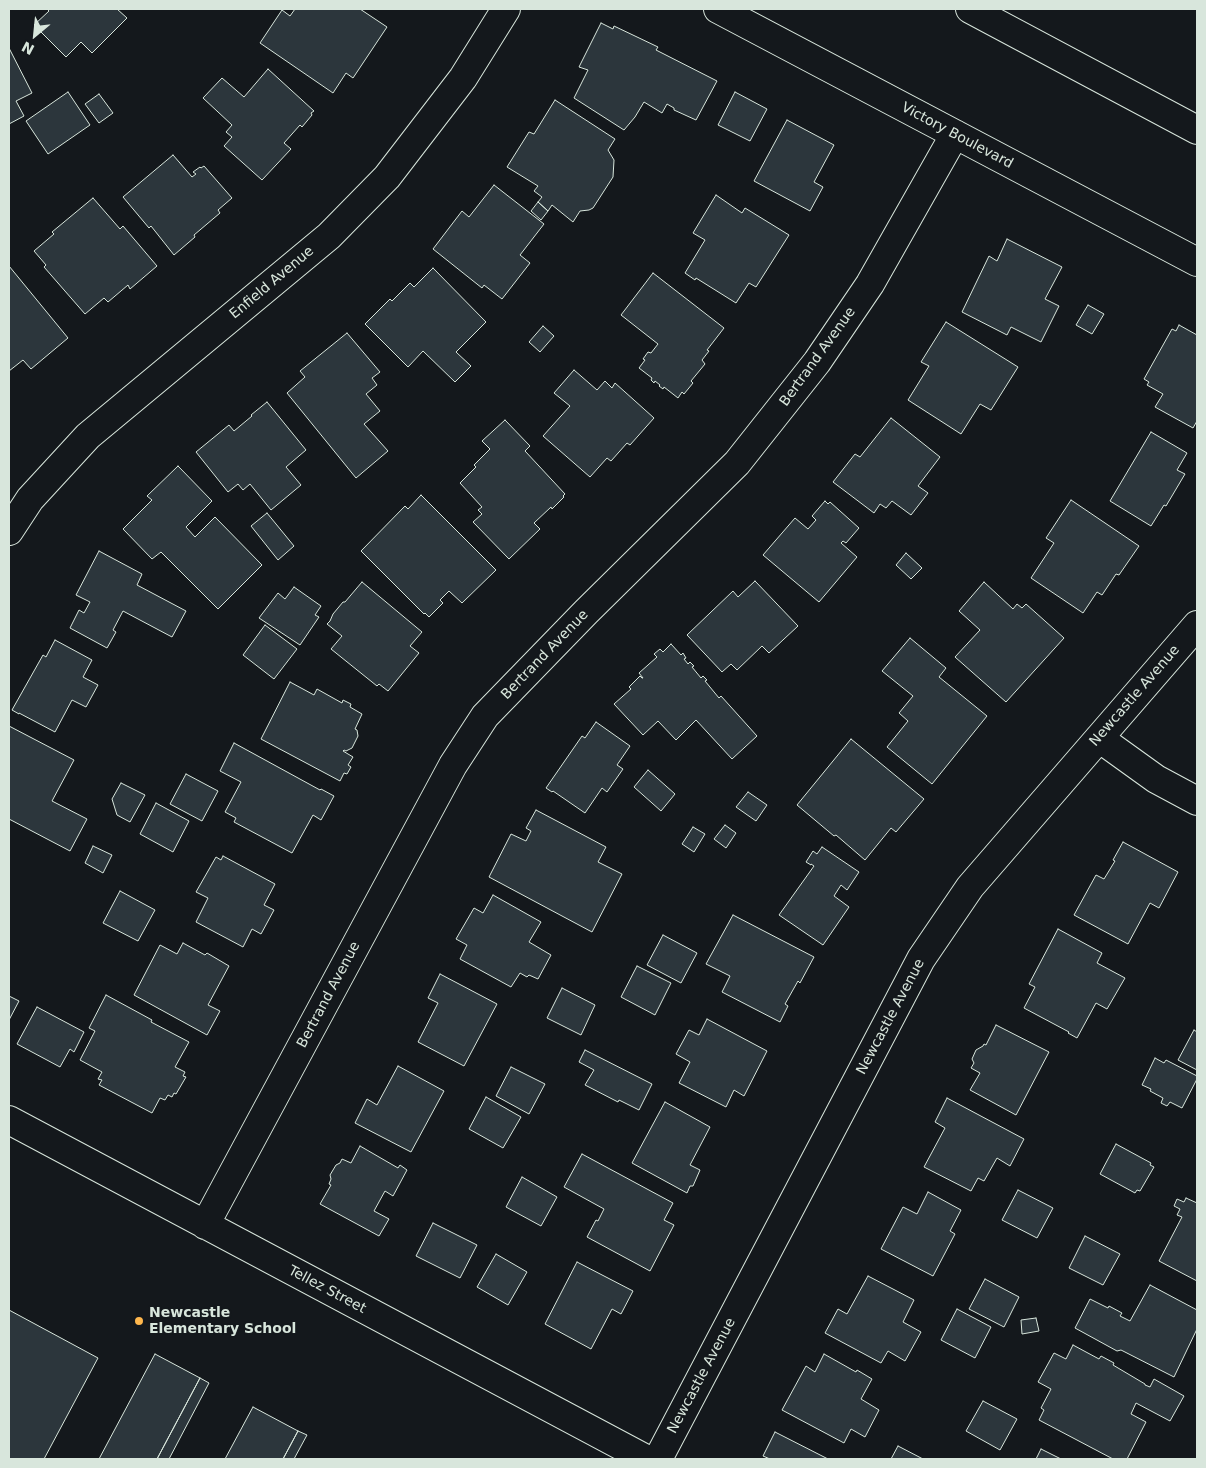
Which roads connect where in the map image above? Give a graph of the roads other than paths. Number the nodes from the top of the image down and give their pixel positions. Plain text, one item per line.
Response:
1 (506, 9) edge
2 (718, 9) edge
3 (970, 9) edge
4 (1197, 130) edge
5 (955, 134) junction
6 (1197, 262) edge
7 (9, 531) edge
8 (1197, 625) edge
9 (1099, 738) junction
10 (1197, 801) edge
11 (9, 1120) edge
12 (206, 1225) junction
13 (646, 1459) edge
14 (658, 1459) edge

1 - 7 street, Enfield Avenue
2 - 5 street, Victory Boulevard
3 - 4 street
5 - 6 street, Victory Boulevard
5 - 12 street, Bertrand Avenue
8 - 9 street, Newcastle Avenue
9 - 10 street
9 - 14 street, Newcastle Avenue
11 - 12 street, Tellez Street
12 - 13 street, Tellez Street

